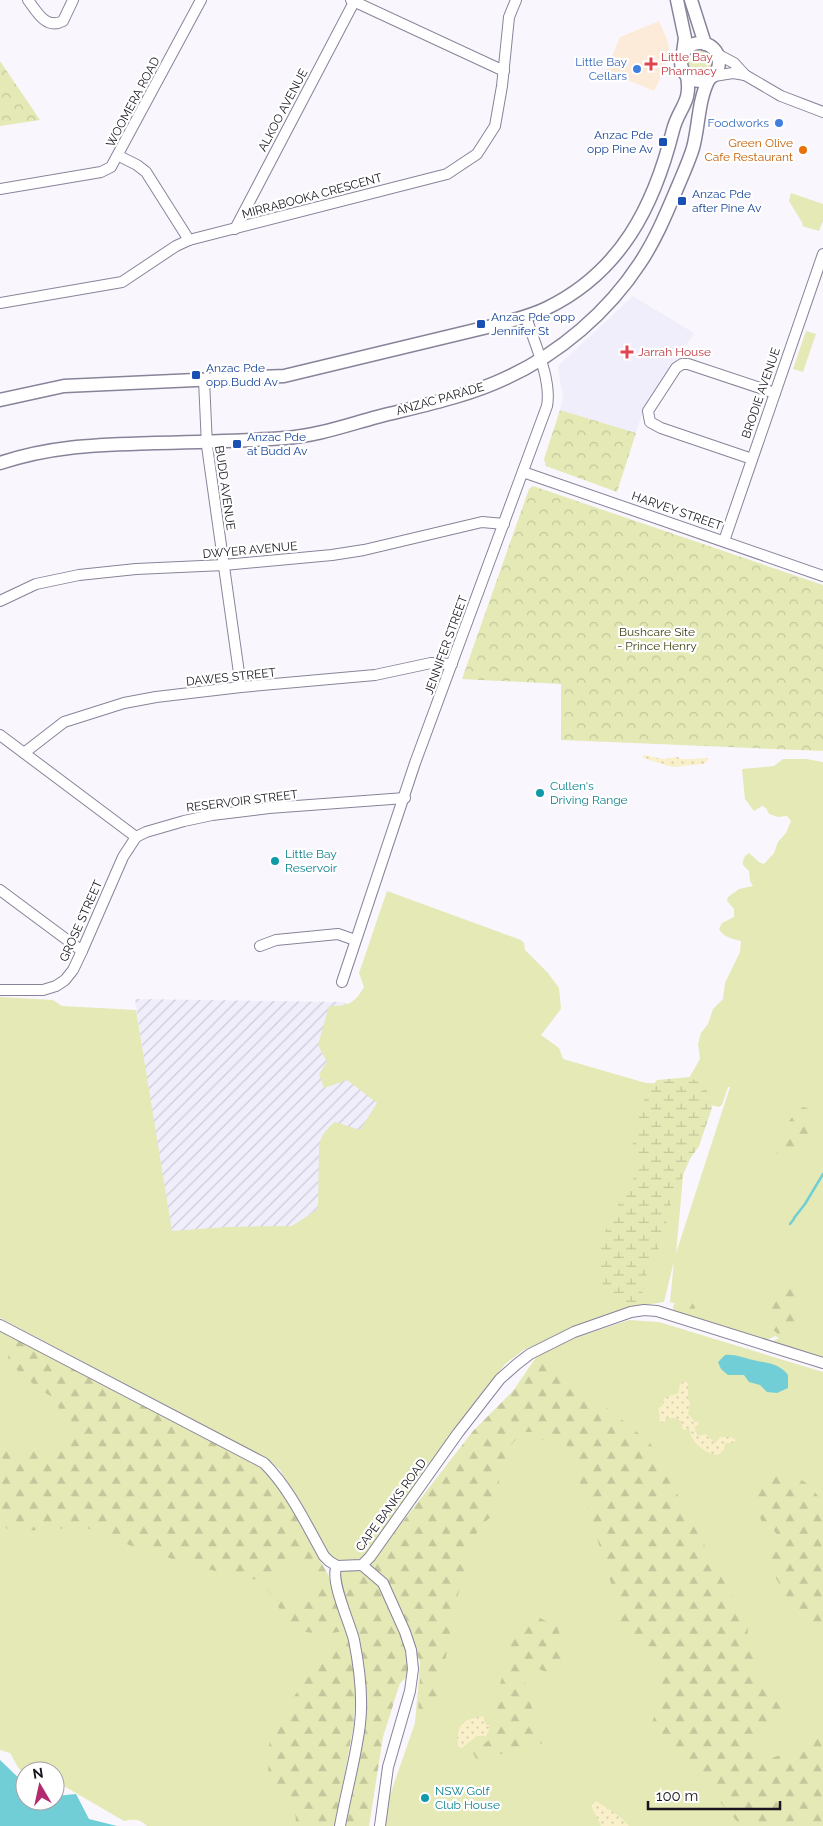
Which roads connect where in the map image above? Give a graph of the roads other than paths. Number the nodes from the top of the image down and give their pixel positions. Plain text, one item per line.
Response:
1 (28, 0) edge
2 (74, 0) edge
3 (201, 0) edge
4 (516, 0) edge
5 (677, 0) edge
6 (691, 0) edge
7 (353, 1) edge
8 (704, 44) junction
9 (683, 53) junction
10 (718, 54) junction
11 (504, 71) junction
12 (745, 74) junction
13 (687, 76) junction
14 (712, 77) junction
15 (823, 112) edge
16 (119, 156) junction
17 (0, 189) edge
18 (234, 229) junction
19 (189, 240) junction
20 (823, 254) edge
21 (0, 302) edge
22 (526, 317) junction
23 (540, 360) junction
24 (204, 380) junction
25 (775, 393) junction
26 (0, 400) edge
27 (206, 442) junction
28 (752, 459) junction
29 (0, 463) edge
30 (523, 472) junction
31 (504, 524) junction
32 (724, 541) junction
33 (224, 565) junction
34 (823, 576) edge
35 (0, 601) edge
36 (452, 664) junction
37 (241, 688) junction
38 (0, 735) edge
39 (24, 753) junction
40 (405, 798) junction
41 (136, 837) junction
42 (0, 890) edge
43 (355, 940) junction
44 (260, 946) dead end
45 (82, 951) junction
46 (342, 982) dead end
47 (0, 990) edge
48 (0, 1325) edge
49 (823, 1363) edge
50 (362, 1565) junction
51 (337, 1566) junction
52 (340, 1826) edge
53 (380, 1826) edge

1 - 2 street
3 - 16 street, WOOMERA ROAD
4 - 11 street, MIRRABOOKA CRESCENT
5 - 9 main road
6 - 8 main road
7 - 11 street
7 - 18 street, ALKOO AVENUE
8 - 9 main road
8 - 10 main road
9 - 13 main road
10 - 12 street
10 - 14 main road
11 - 18 street, MIRRABOOKA CRESCENT
12 - 14 street
12 - 15 street
13 - 14 main road
13 - 22 main road
14 - 23 main road, ANZAC PARADE
16 - 17 street, WOOMERA ROAD
16 - 19 street
18 - 19 street, MIRRABOOKA CRESCENT
19 - 21 street, MIRRABOOKA CRESCENT
20 - 25 street, BRODIE AVENUE
22 - 23 street, JENNIFER STREET
22 - 24 main road
23 - 27 main road, ANZAC PARADE
23 - 30 street, JENNIFER STREET
24 - 26 main road
24 - 27 street, BUDD AVENUE
25 - 28 street, BRODIE AVENUE
25 - 28 street
27 - 29 main road, ANZAC PARADE
27 - 33 street, BUDD AVENUE
28 - 32 street, BRODIE AVENUE
30 - 31 street, JENNIFER STREET
30 - 32 street, HARVEY STREET
31 - 33 street, DWYER AVENUE
31 - 36 street, JENNIFER STREET
32 - 34 street, HARVEY STREET
33 - 35 street, DWYER AVENUE
33 - 37 street, BUDD AVENUE
36 - 37 street, DAWES STREET
36 - 40 street, JENNIFER STREET
37 - 39 street, DAWES STREET
38 - 39 street
39 - 41 street
40 - 41 street, RESERVOIR STREET
40 - 43 street, JENNIFER STREET
41 - 45 street, GROSE STREET
42 - 45 street
43 - 44 street
43 - 46 street, JENNIFER STREET
45 - 47 street, GROSE STREET
48 - 51 street
49 - 50 street, CAPE BANKS ROAD
50 - 51 street, CAPE BANKS ROAD
50 - 53 street
51 - 52 street

